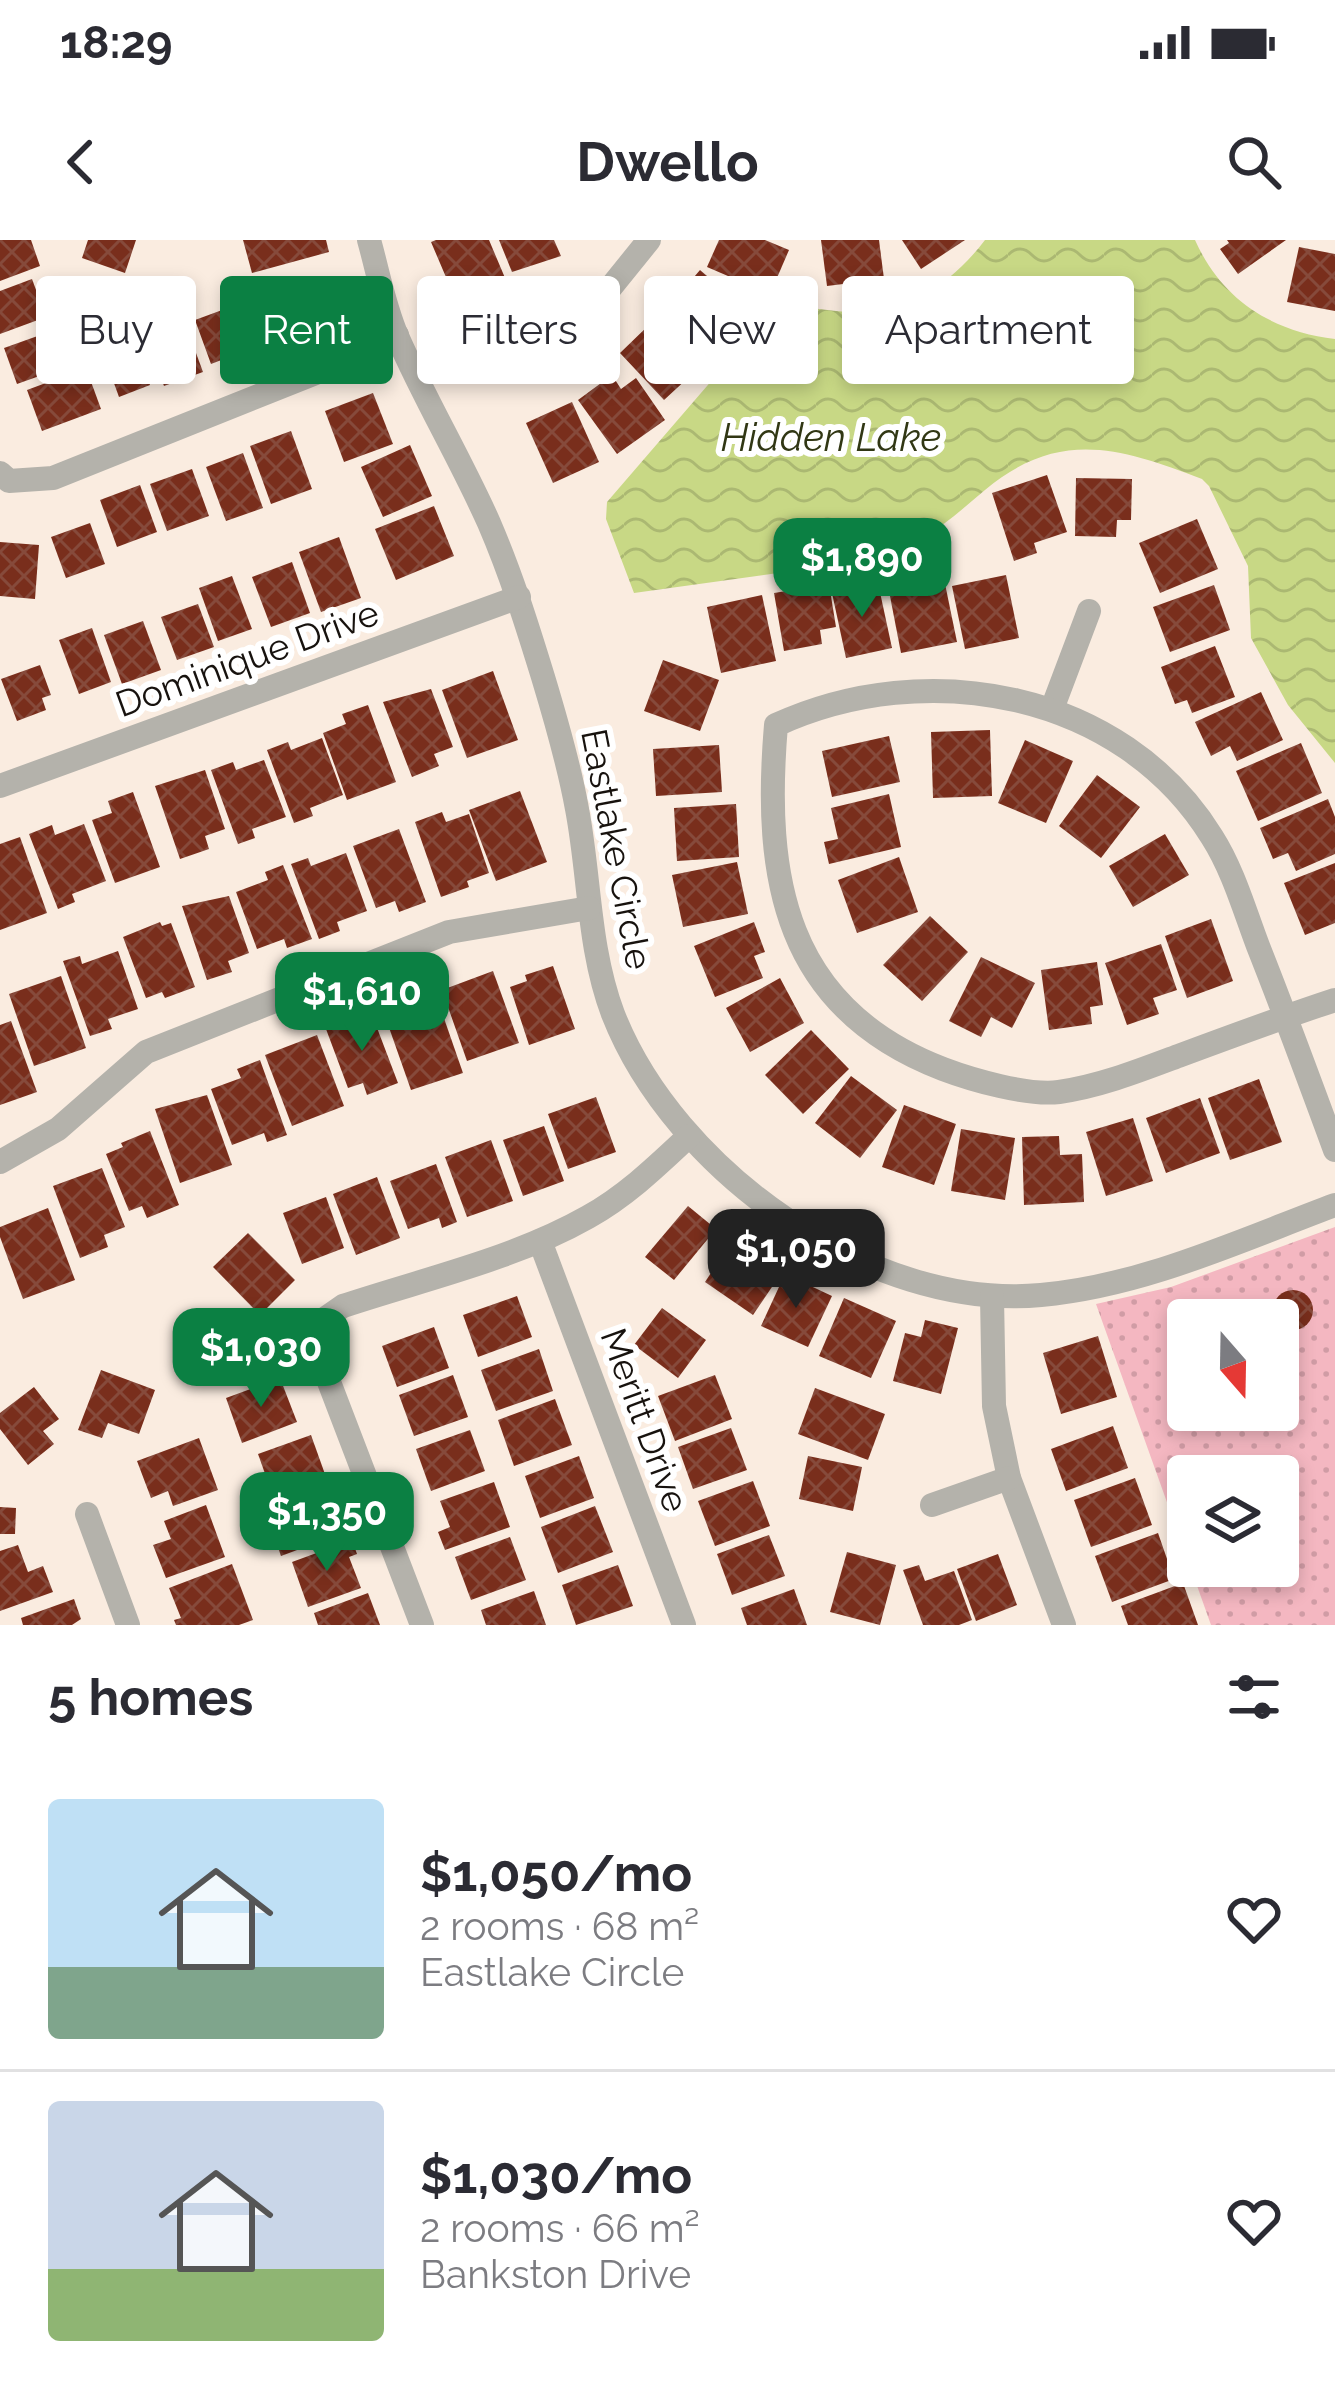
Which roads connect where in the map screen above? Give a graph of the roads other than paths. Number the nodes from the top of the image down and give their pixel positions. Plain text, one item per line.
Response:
1 (370, 240) edge
2 (649, 240) edge
3 (620, 276) edge
4 (397, 335) junction
5 (5, 477) edge
6 (519, 597) junction
7 (1089, 611) dead end
8 (1052, 709) junction
9 (0, 786) edge
10 (589, 908) junction
11 (1335, 1000) edge
12 (1286, 1016) junction
13 (689, 1136) junction
14 (1335, 1150) edge
15 (0, 1162) edge
16 (1335, 1204) edge
17 (540, 1240) junction
18 (992, 1297) junction
19 (1009, 1478) junction
20 (932, 1504) dead end
21 (87, 1514) dead end
22 (128, 1625) edge
23 (422, 1625) edge
24 (684, 1625) edge
25 (1064, 1625) edge

1 - 4 street, Eastlake Circle
2 - 3 street
4 - 5 street
4 - 6 street, Eastlake Circle
6 - 9 street, Dominique Drive
6 - 10 street, Eastlake Circle
7 - 8 street
8 - 12 street
8 - 12 street
10 - 13 street, Eastlake Circle
10 - 15 street
11 - 12 street
12 - 14 street
13 - 17 street
13 - 18 street, Eastlake Circle
16 - 18 street, Eastlake Circle
17 - 23 street
17 - 24 street, Meritt Drive
18 - 19 street
19 - 20 street
19 - 25 street
21 - 22 street

